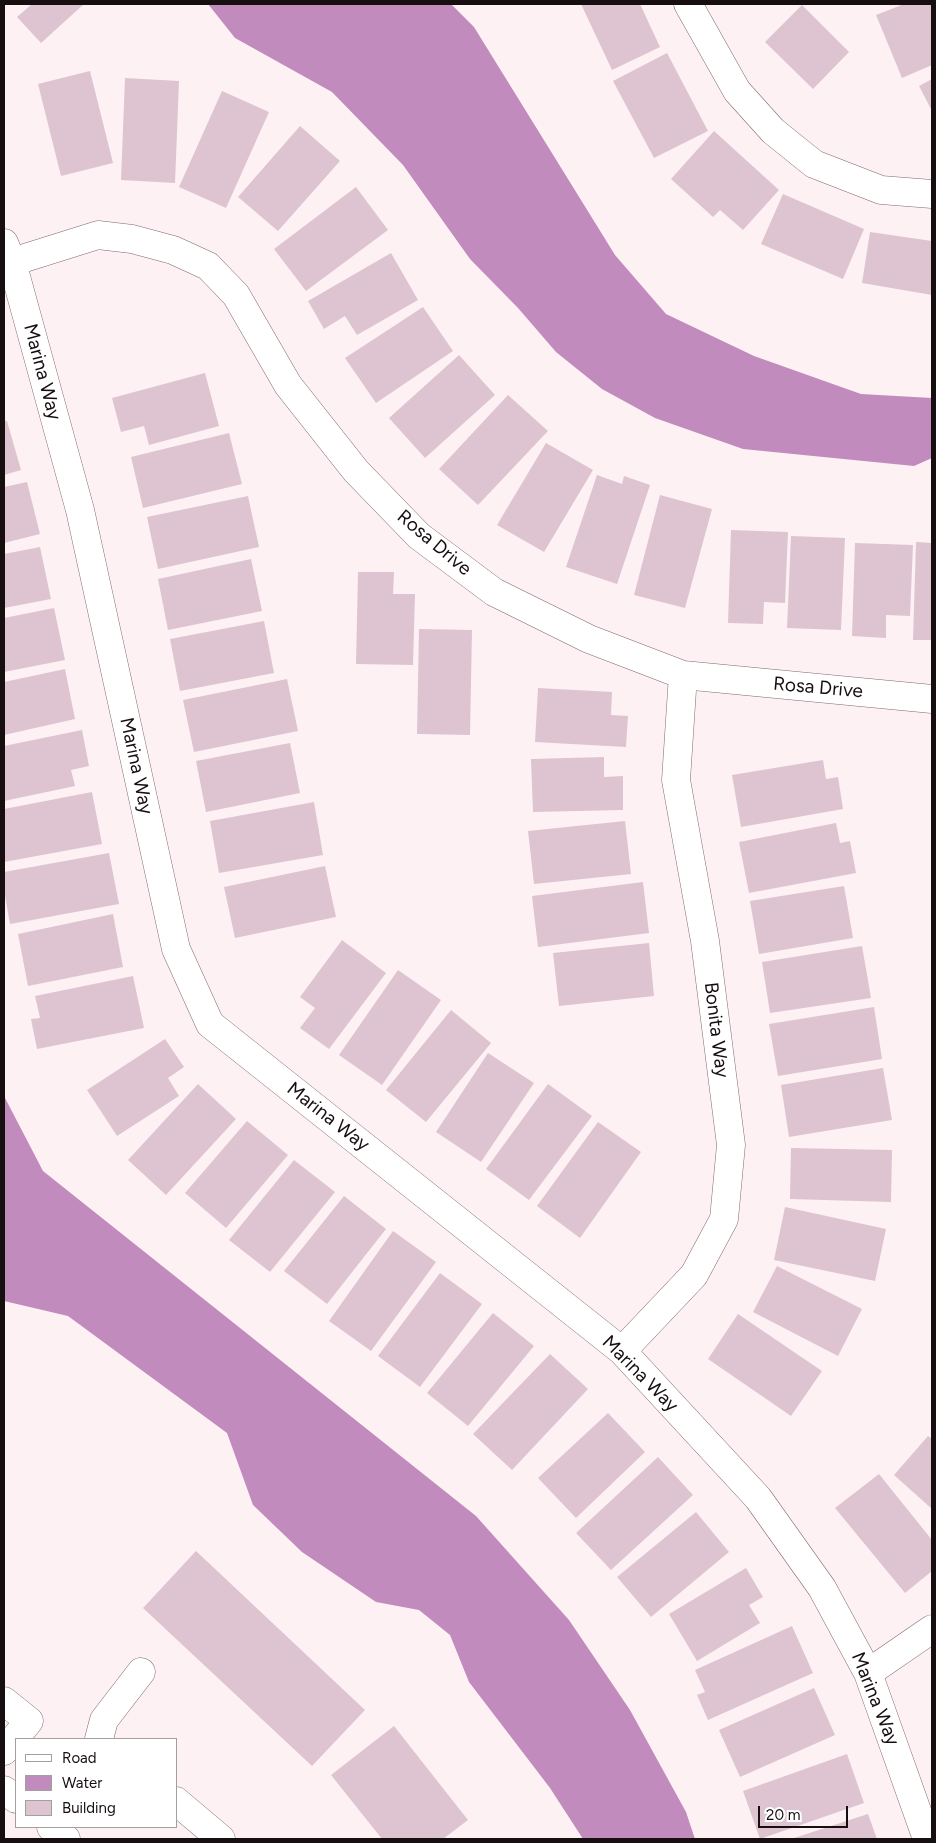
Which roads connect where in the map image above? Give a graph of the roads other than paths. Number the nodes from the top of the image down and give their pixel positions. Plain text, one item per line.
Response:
1 (688, 4) edge
2 (932, 194) edge
3 (8, 253) edge
4 (683, 675) junction
5 (932, 699) edge
6 (622, 1351) junction
7 (932, 1629) edge
8 (141, 1672) dead end
9 (868, 1673) junction
10 (4, 1701) edge
11 (99, 1738) edge
12 (4, 1751) edge
13 (4, 1790) edge
14 (15, 1798) edge
15 (178, 1803) edge
16 (52, 1828) edge
17 (66, 1839) edge
18 (221, 1839) edge
19 (927, 1839) edge

1 - 2 street
3 - 4 street, Rosa Drive
3 - 6 street, Marina Way
4 - 5 street, Rosa Drive
4 - 6 street, Bonita Way
6 - 9 street, Marina Way
7 - 9 street
8 - 11 street
9 - 19 street, Marina Way
10 - 12 street
13 - 14 street
15 - 18 street
16 - 17 street

